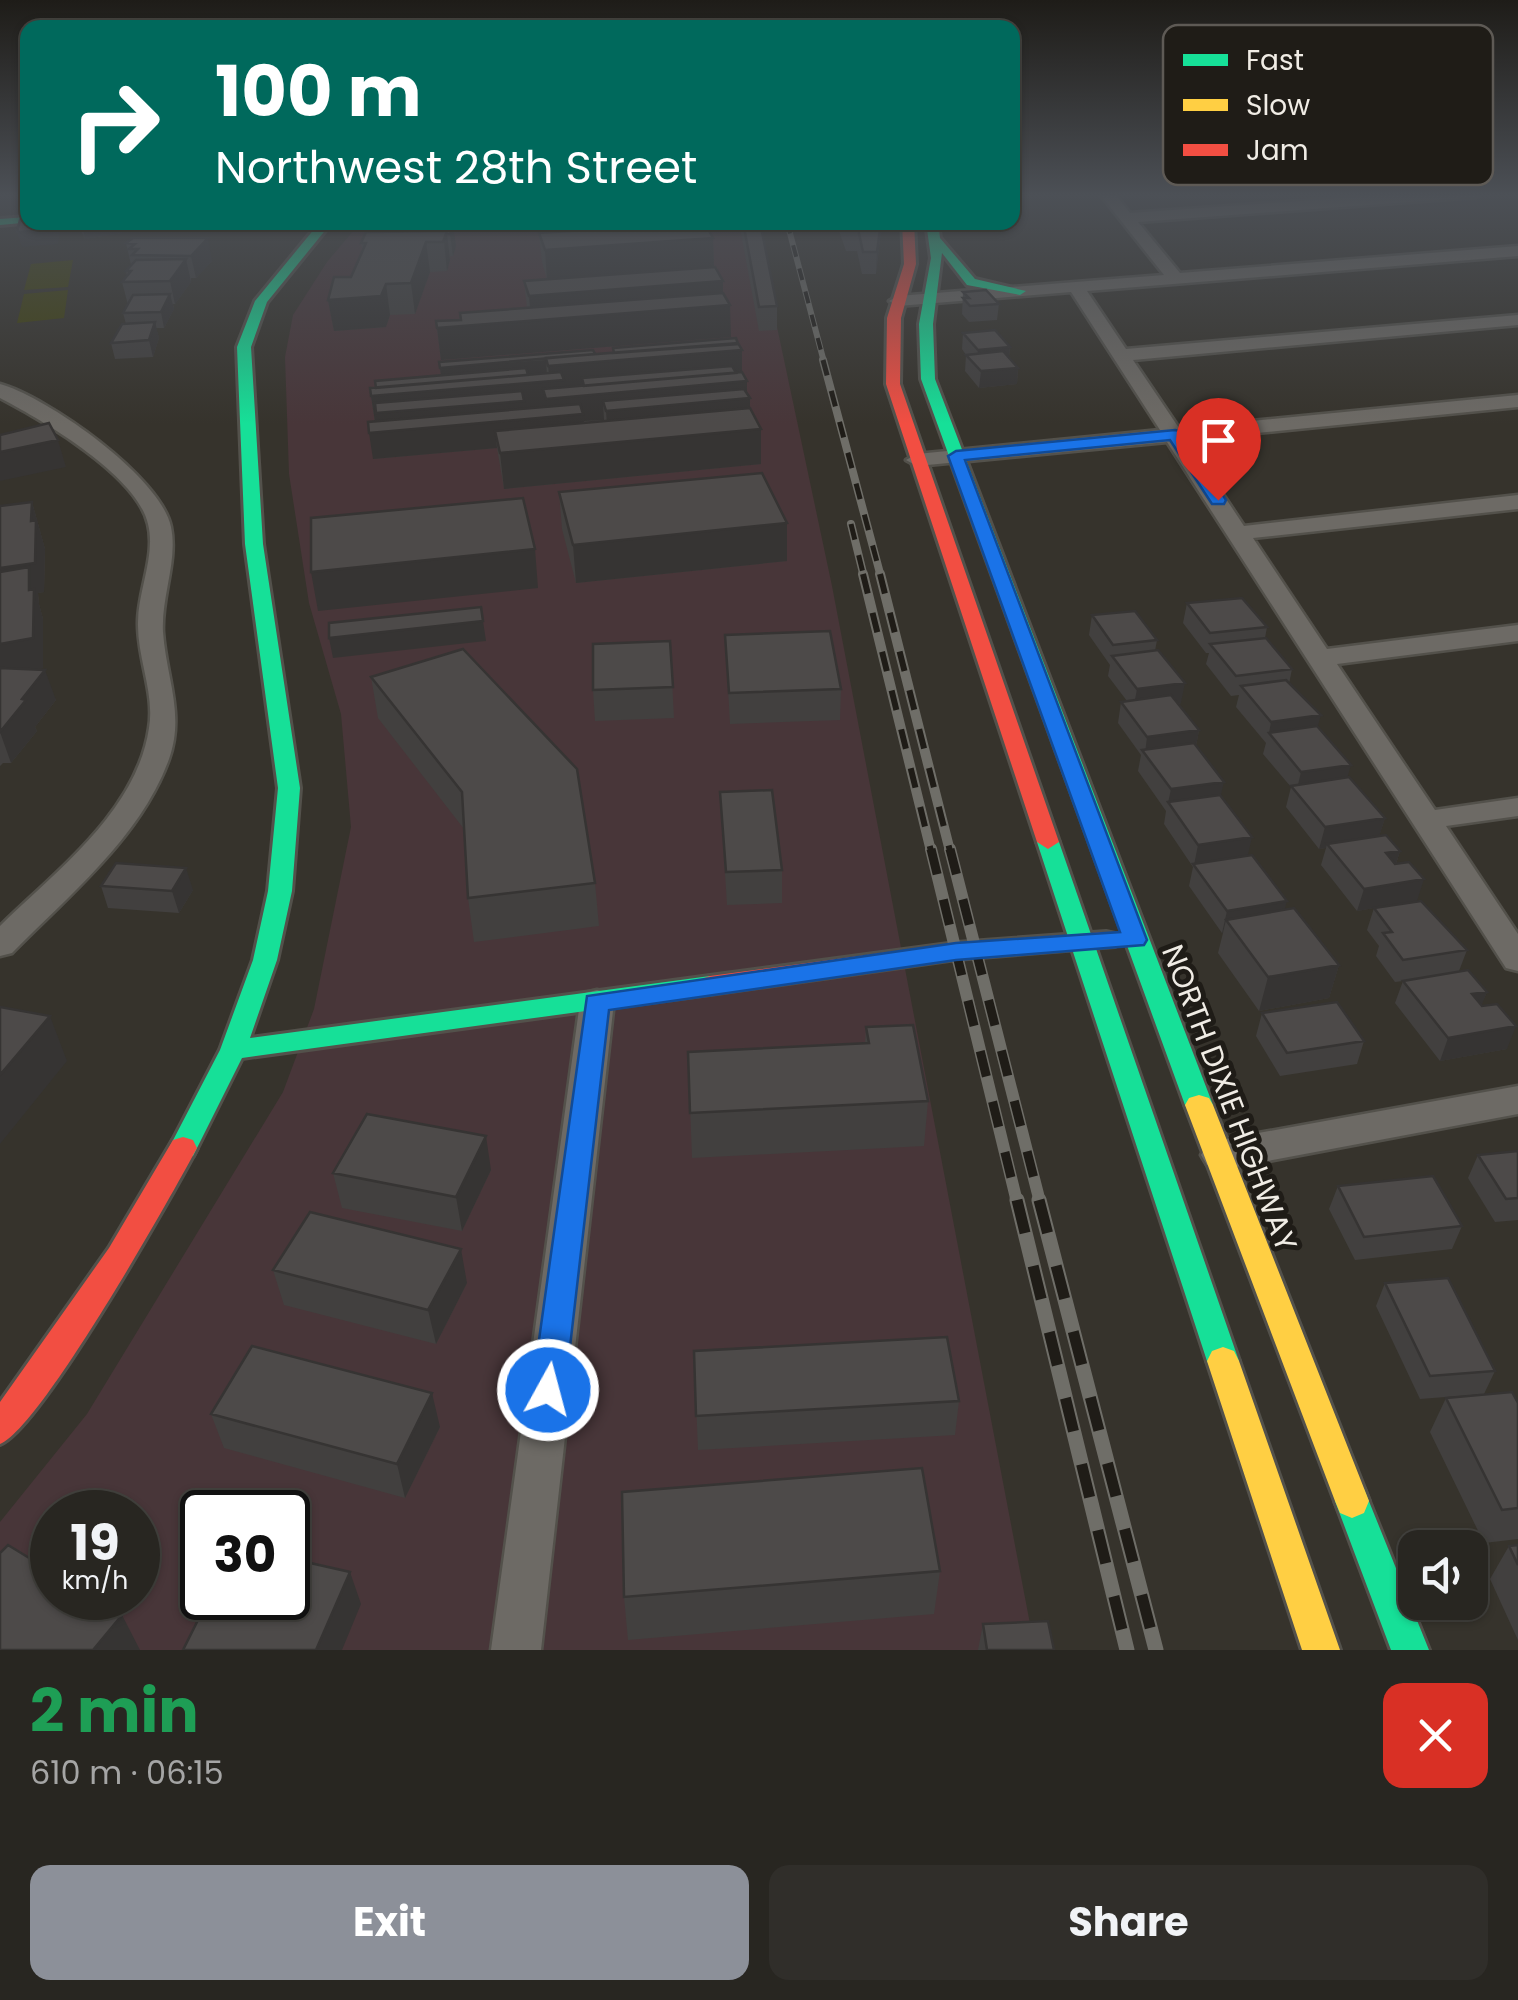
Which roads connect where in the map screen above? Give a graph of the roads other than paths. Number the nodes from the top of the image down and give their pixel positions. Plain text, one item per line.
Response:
1 (287, 270) edge
2 (908, 270) edge
3 (937, 270) edge
4 (959, 270) edge
5 (1169, 270) edge
6 (1286, 270) edge
7 (1176, 279) junction
8 (1076, 287) junction
9 (1020, 292) junction
10 (930, 298) junction
11 (898, 301) junction
12 (1518, 320) edge
13 (1122, 355) junction
14 (0, 390) edge
15 (1518, 401) edge
16 (1175, 435) junction
17 (956, 456) junction
18 (917, 460) junction
19 (1518, 502) edge
20 (1239, 533) junction
21 (1518, 633) edge
22 (1321, 658) junction
23 (1518, 807) edge
24 (1427, 820) junction
25 (1135, 940) junction
26 (1082, 941) junction
27 (0, 945) edge
28 (1518, 960) edge
29 (596, 1002) junction
30 (233, 1050) junction
31 (1518, 1100) edge
32 (1220, 1155) junction
33 (0, 1429) edge
34 (516, 1650) edge
35 (1320, 1650) edge
36 (1410, 1650) edge

1 - 30 main road
2 - 11 main road
3 - 10 main road, NORTH DIXIE HIGHWAY
4 - 9 main road
5 - 7 street
6 - 7 street
7 - 8 street
8 - 9 street
8 - 13 street
9 - 10 street
10 - 11 street
10 - 17 main road, NORTH DIXIE HIGHWAY
11 - 18 main road
12 - 13 street
13 - 16 street
14 - 27 street
15 - 16 street
16 - 17 street
16 - 20 street
17 - 18 street
17 - 25 main road, NORTH DIXIE HIGHWAY
18 - 26 main road
19 - 20 street
20 - 22 street
21 - 22 street
22 - 24 street
23 - 24 street
24 - 28 street
25 - 26 main road
25 - 32 main road, NORTH DIXIE HIGHWAY
26 - 29 main road
26 - 35 main road
29 - 30 main road
29 - 34 street
30 - 33 main road
31 - 32 street
32 - 36 main road, NORTH DIXIE HIGHWAY

